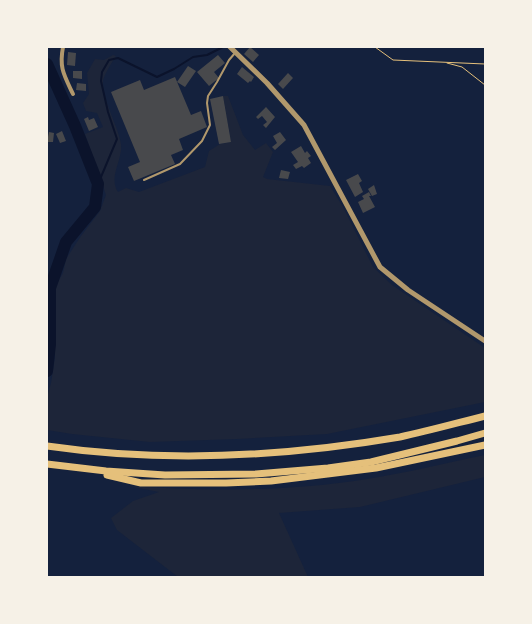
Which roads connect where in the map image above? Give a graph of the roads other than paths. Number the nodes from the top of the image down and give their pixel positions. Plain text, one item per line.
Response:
1 (63, 47) edge
2 (230, 47) edge
3 (235, 52) junction
4 (73, 94) dead end
5 (144, 180) dead end
6 (485, 341) edge
7 (485, 416) edge
8 (485, 433) edge
9 (485, 445) edge
10 (48, 446) edge
11 (47, 464) edge
12 (75, 468) junction

1 - 4 street
2 - 3 street
3 - 5 lane
3 - 6 street
7 - 10 highway
8 - 12 highway
9 - 12 highway
11 - 12 highway

